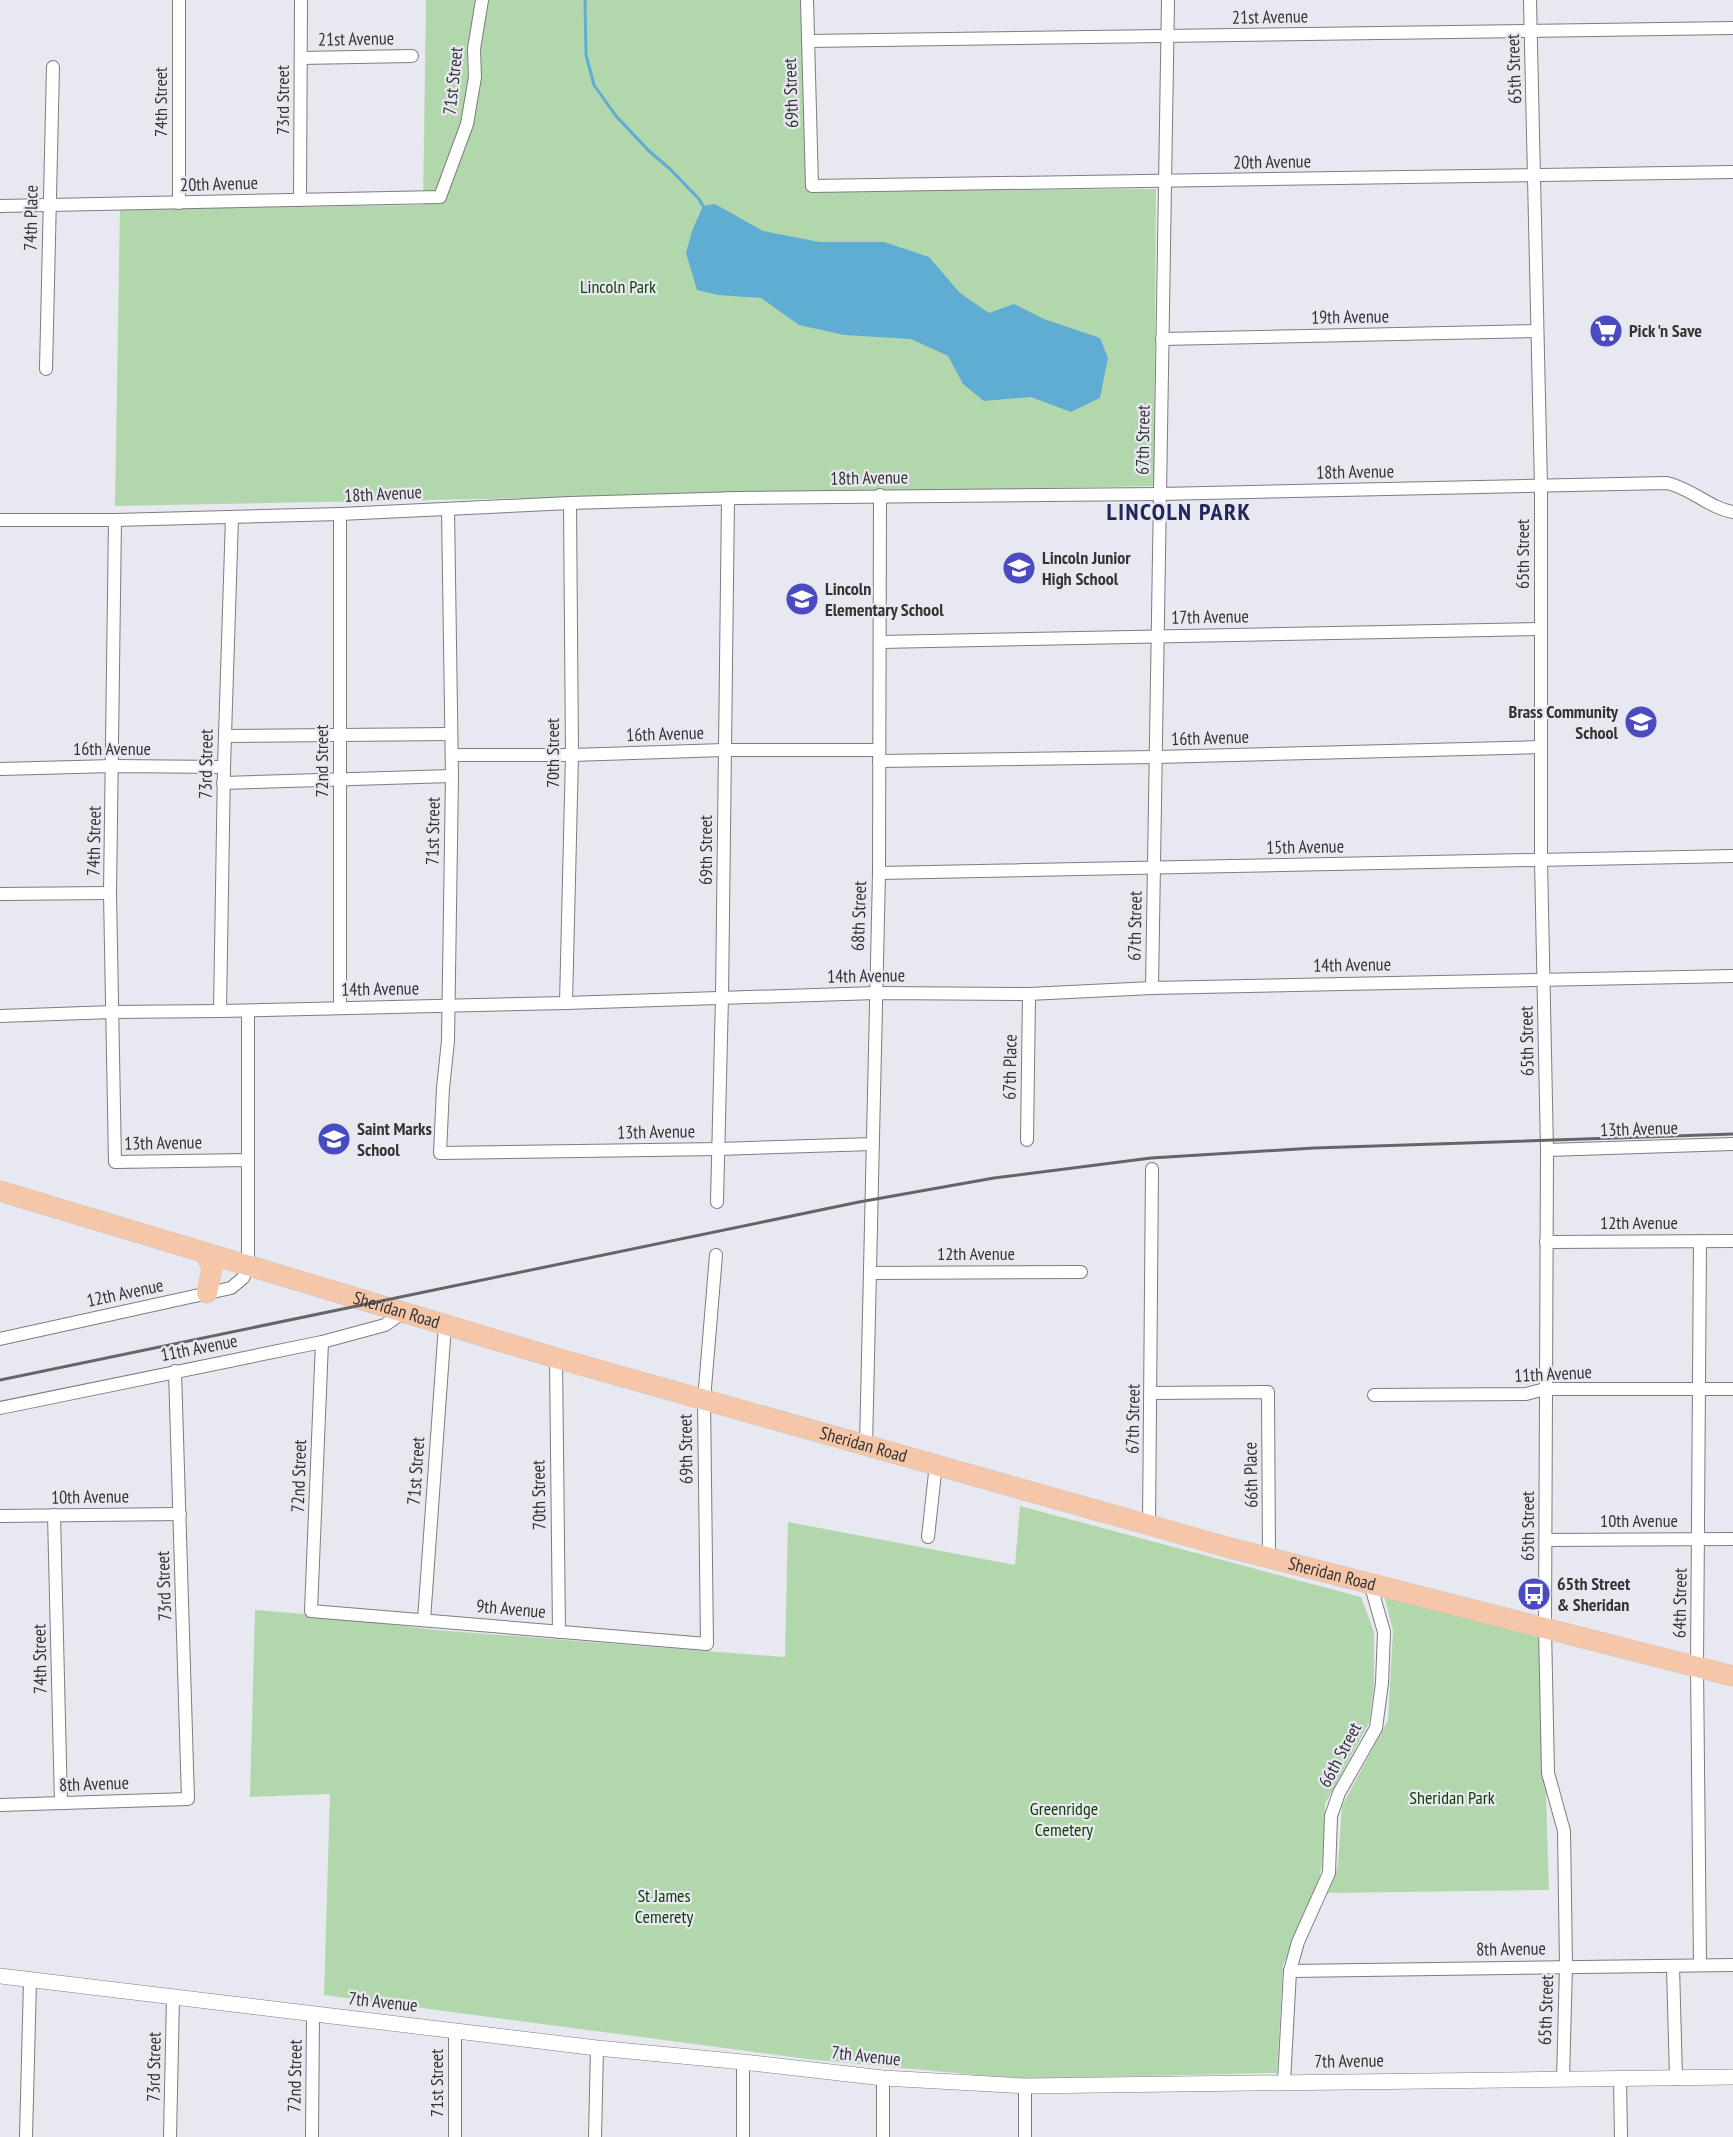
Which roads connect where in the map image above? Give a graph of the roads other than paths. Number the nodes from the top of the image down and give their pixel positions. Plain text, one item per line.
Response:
1 (179, 0) edge
2 (301, 0) edge
3 (482, 0) edge
4 (807, 0) edge
5 (1168, 0) edge
6 (1530, 0) edge
7 (1733, 28) edge
8 (1531, 31) junction
9 (1167, 37) junction
10 (808, 41) junction
11 (412, 56) dead end
12 (301, 58) junction
13 (53, 67) dead end
14 (1733, 172) edge
15 (1535, 175) junction
16 (1165, 182) junction
17 (812, 186) joint
18 (440, 197) joint
19 (300, 200) junction
20 (179, 203) junction
21 (50, 205) junction
22 (0, 206) edge
23 (1538, 331) junction
24 (1162, 339) junction
25 (46, 369) dead end
26 (1541, 487) junction
27 (1160, 494) junction
28 (880, 495) junction
29 (728, 498) junction
30 (570, 503) junction
31 (447, 509) junction
32 (1733, 512) edge
33 (340, 514) junction
34 (232, 517) junction
35 (0, 520) edge
36 (115, 520) junction
37 (1541, 628) junction
38 (1158, 636) junction
39 (880, 642) junction
40 (452, 734) junction
41 (340, 735) junction
42 (225, 736) junction
43 (1541, 747) junction
44 (724, 750) junction
45 (452, 755) junction
46 (572, 755) junction
47 (879, 755) junction
48 (1156, 757) junction
49 (113, 766) junction
50 (224, 767) junction
51 (0, 769) edge
52 (452, 776) junction
53 (340, 781) junction
54 (223, 783) junction
55 (1733, 856) edge
56 (1541, 861) junction
57 (1154, 868) junction
58 (879, 873) junction
59 (111, 893) junction
60 (0, 894) edge
61 (1733, 976) edge
62 (1544, 979) junction
63 (1152, 988) junction
64 (876, 993) junction
65 (1029, 994) junction
66 (722, 997) junction
67 (566, 1003) junction
68 (449, 1006) junction
69 (340, 1008) junction
70 (220, 1011) junction
71 (248, 1011) junction
72 (113, 1012) junction
73 (0, 1016) edge
74 (1027, 1140) dead end
75 (1733, 1143) edge
76 (873, 1144) junction
77 (719, 1149) junction
78 (1547, 1150) junction
79 (440, 1153) joint
80 (248, 1160) junction
81 (115, 1162) joint
82 (1152, 1169) dead end
83 (0, 1191) edge
84 (717, 1202) dead end
85 (1700, 1241) junction
86 (1733, 1241) edge
87 (1546, 1242) junction
88 (206, 1254) junction
89 (716, 1255) dead end
90 (248, 1267) junction
91 (1081, 1272) dead end
92 (871, 1273) junction
93 (207, 1293) junction
94 (402, 1313) junction
95 (445, 1325) junction
96 (0, 1339) edge
97 (322, 1342) junction
98 (556, 1358) junction
99 (175, 1371) junction
100 (1545, 1389) junction
101 (1699, 1389) junction
102 (1733, 1389) edge
103 (1152, 1393) junction
104 (1374, 1395) dead end
105 (704, 1400) junction
106 (0, 1408) edge
107 (866, 1446) junction
108 (936, 1464) junction
109 (180, 1514) junction
110 (54, 1515) junction
111 (0, 1516) edge
112 (1149, 1525) junction
113 (928, 1537) dead end
114 (1699, 1539) junction
115 (1733, 1539) edge
116 (1546, 1540) junction
117 (1269, 1558) junction
118 (1370, 1583) junction
119 (311, 1611) joint
120 (424, 1620) junction
121 (1545, 1628) junction
122 (559, 1632) junction
123 (707, 1644) joint
124 (1697, 1665) junction
125 (1733, 1676) edge
126 (188, 1799) joint
127 (61, 1803) junction
128 (0, 1805) edge
129 (1700, 1965) junction
130 (1733, 1965) edge
131 (1566, 1966) junction
132 (1673, 1966) junction
133 (1290, 1971) junction
134 (0, 1976) edge
135 (30, 1980) junction
136 (173, 1998) junction
137 (313, 2014) junction
138 (455, 2030) junction
139 (597, 2048) junction
140 (743, 2062) junction
141 (884, 2078) junction
142 (1733, 2078) edge
143 (1563, 2079) junction
144 (1620, 2079) junction
145 (1676, 2079) junction
146 (1284, 2082) junction
147 (1025, 2086) junction
148 (26, 2137) edge
149 (170, 2137) edge
150 (312, 2137) edge
151 (454, 2137) edge
152 (595, 2137) edge
153 (742, 2137) edge
154 (883, 2137) edge
155 (1025, 2137) edge
156 (1621, 2137) edge

1 - 20 street, 74th Street
2 - 12 street, 73rd Street
3 - 18 street, 71st Street
4 - 10 street, 69th Street
5 - 9 street, 67th Street
6 - 8 street, 65th Street
7 - 8 street, 21st Avenue
8 - 9 street, 21st Avenue
8 - 15 street, 65th Street
9 - 10 street, 21st Avenue
9 - 16 street, 67th Street
10 - 17 street, 69th Street
11 - 12 street, 21st Avenue
12 - 19 street, 73rd Street
13 - 21 street, 74th Place
14 - 15 street, 20th Avenue
15 - 16 street, 20th Avenue
15 - 23 street, 65th Street
16 - 17 street, 20th Avenue
16 - 24 street, 67th Street
18 - 19 street, 20th Avenue
19 - 20 street, 20th Avenue
20 - 21 street, 20th Avenue
21 - 22 street, 20th Avenue
21 - 25 street, 74th Place
23 - 24 street, 19th Avenue
23 - 26 street, 65th Street
24 - 27 street, 67th Street
26 - 27 street, 18th Avenue
26 - 32 street, 18th Avenue
26 - 37 street, 65th Street
27 - 28 street, 18th Avenue
27 - 38 street, 67th Street
28 - 29 street, 18th Avenue
28 - 39 street, 68th Street
29 - 30 street, 18th Avenue
29 - 44 street, 69th Street
30 - 31 street, 18th Avenue
30 - 46 street, 70th Street
31 - 33 street, 18th Avenue
31 - 40 street, 71st Street
33 - 34 street, 18th Avenue
33 - 41 street, 72nd Street
34 - 36 street, 18th Avenue
34 - 42 street, 73rd Street
35 - 36 street, 18th Avenue
36 - 49 street, 74th Street
37 - 38 street, 17th Avenue
37 - 43 street, 65th Street
38 - 39 street, 17th Avenue
38 - 48 street, 67th Street
39 - 47 street, 68th Street
40 - 41 street
40 - 45 street, 71st Street
41 - 42 street
41 - 53 street, 72nd Street
42 - 50 street, 73rd Street
43 - 48 street, 16th Avenue
43 - 56 street, 65th Street
44 - 46 street, 16th Avenue
44 - 47 street, 16th Avenue
44 - 66 street, 69th Street
45 - 46 street, 16th Avenue
45 - 52 street, 71st Street
46 - 67 street, 70th Street
47 - 48 street, 16th Avenue
47 - 58 street, 68th Street
48 - 57 street, 67th Street
49 - 50 street, 16th Avenue
49 - 51 street, 16th Avenue
49 - 59 street, 74th Street
50 - 54 street, 73rd Street
52 - 53 street
52 - 68 street, 71st Street
53 - 54 street
53 - 69 street, 72nd Street
54 - 70 street, 73rd Street
55 - 56 street, 15th Avenue
56 - 57 street, 15th Avenue
56 - 62 street, 65th Street
57 - 58 street, 15th Avenue
57 - 63 street, 67th Street
58 - 64 street, 68th Street
59 - 60 street
59 - 72 street, 74th Street
61 - 62 street, 14th Avenue
62 - 63 street, 14th Avenue
62 - 78 street, 65th Street
63 - 65 street, 14th Avenue
64 - 65 street, 14th Avenue
64 - 66 street, 14th Avenue
64 - 76 street, 68th Street
65 - 74 street, 67th Place
66 - 67 street, 14th Avenue
66 - 77 street, 69th Street
67 - 68 street, 14th Avenue
68 - 69 street, 14th Avenue
68 - 79 street, 71st Street
69 - 71 street, 14th Avenue
70 - 71 street, 14th Avenue
70 - 72 street, 14th Avenue
71 - 80 street
72 - 73 street, 14th Avenue
72 - 81 street, 74th Street
75 - 78 street, 13th Avenue
76 - 77 street, 13th Avenue
76 - 92 street, 68th Street
77 - 79 street, 13th Avenue
77 - 84 street, 69th Street
78 - 87 street, 65th Street
80 - 81 street, 13th Avenue
80 - 90 street
82 - 103 street, 67th Street
83 - 88 main road, Sheridan Road
85 - 86 street, 12th Avenue
85 - 87 street, 12th Avenue
85 - 101 street, 64th Street
87 - 100 street, 65th Street
88 - 90 main road, Sheridan Road
88 - 93 main road
89 - 105 street, 69th Street
90 - 93 street, 12th Avenue
90 - 94 main road, Sheridan Road
91 - 92 street, 12th Avenue
92 - 107 street, 68th Street
93 - 96 street, 12th Avenue
94 - 95 main road, Sheridan Road
94 - 97 street, 11th Avenue
95 - 98 main road, Sheridan Road
95 - 120 street, 71st Street
97 - 99 street, 11th Avenue
97 - 119 street, 72nd Street
98 - 105 main road, Sheridan Road
98 - 122 street, 70th Street
99 - 106 street, 11th Avenue
99 - 109 street, 73rd Street
100 - 101 street, 11th Avenue
100 - 104 street, 11th Avenue
100 - 116 street, 65th Street
101 - 102 street, 11th Avenue
101 - 114 street, 64th Street
103 - 112 street, 67th Street
103 - 117 street, 66th Place
105 - 107 main road, Sheridan Road
105 - 123 street, 69th Street
107 - 108 main road, Sheridan Road
108 - 112 main road, Sheridan Road
108 - 113 street
109 - 110 street, 10th Avenue
109 - 126 street, 73rd Street
110 - 111 street, 10th Avenue
110 - 127 street, 74th Street
112 - 117 main road, Sheridan Road
114 - 115 street, 10th Avenue
114 - 116 street, 10th Avenue
114 - 124 street, 64th Street
116 - 121 street, 65th Street
117 - 118 main road, Sheridan Road
118 - 121 main road, Sheridan Road
118 - 133 street, 66th Street
119 - 120 street, 9th Avenue
120 - 122 street, 9th Avenue
121 - 124 main road, Sheridan Road
121 - 131 street, 65th Street
122 - 123 street, 9th Avenue
124 - 125 main road, Sheridan Road
124 - 129 street, 64th Street
126 - 127 street, 8th Avenue
127 - 128 street, 8th Avenue
129 - 130 street, 8th Avenue
129 - 132 street, 8th Avenue
131 - 132 street, 8th Avenue
131 - 133 street, 8th Avenue
131 - 143 street, 65th Street
132 - 145 street
133 - 146 street, 66th Street
134 - 135 street, 7th Avenue
135 - 136 street, 7th Avenue
135 - 148 street
136 - 137 street, 7th Avenue
136 - 149 street, 73rd Street
137 - 138 street, 7th Avenue
137 - 150 street, 72nd Street
138 - 139 street, 7th Avenue
138 - 151 street, 71st Street
139 - 140 street, 7th Avenue
139 - 152 street
140 - 141 street, 7th Avenue
140 - 153 street
141 - 147 street, 7th Avenue
141 - 154 street
142 - 145 street, 7th Avenue
143 - 144 street, 7th Avenue
143 - 146 street, 7th Avenue
144 - 145 street, 7th Avenue
144 - 156 street
146 - 147 street, 7th Avenue
147 - 155 street

